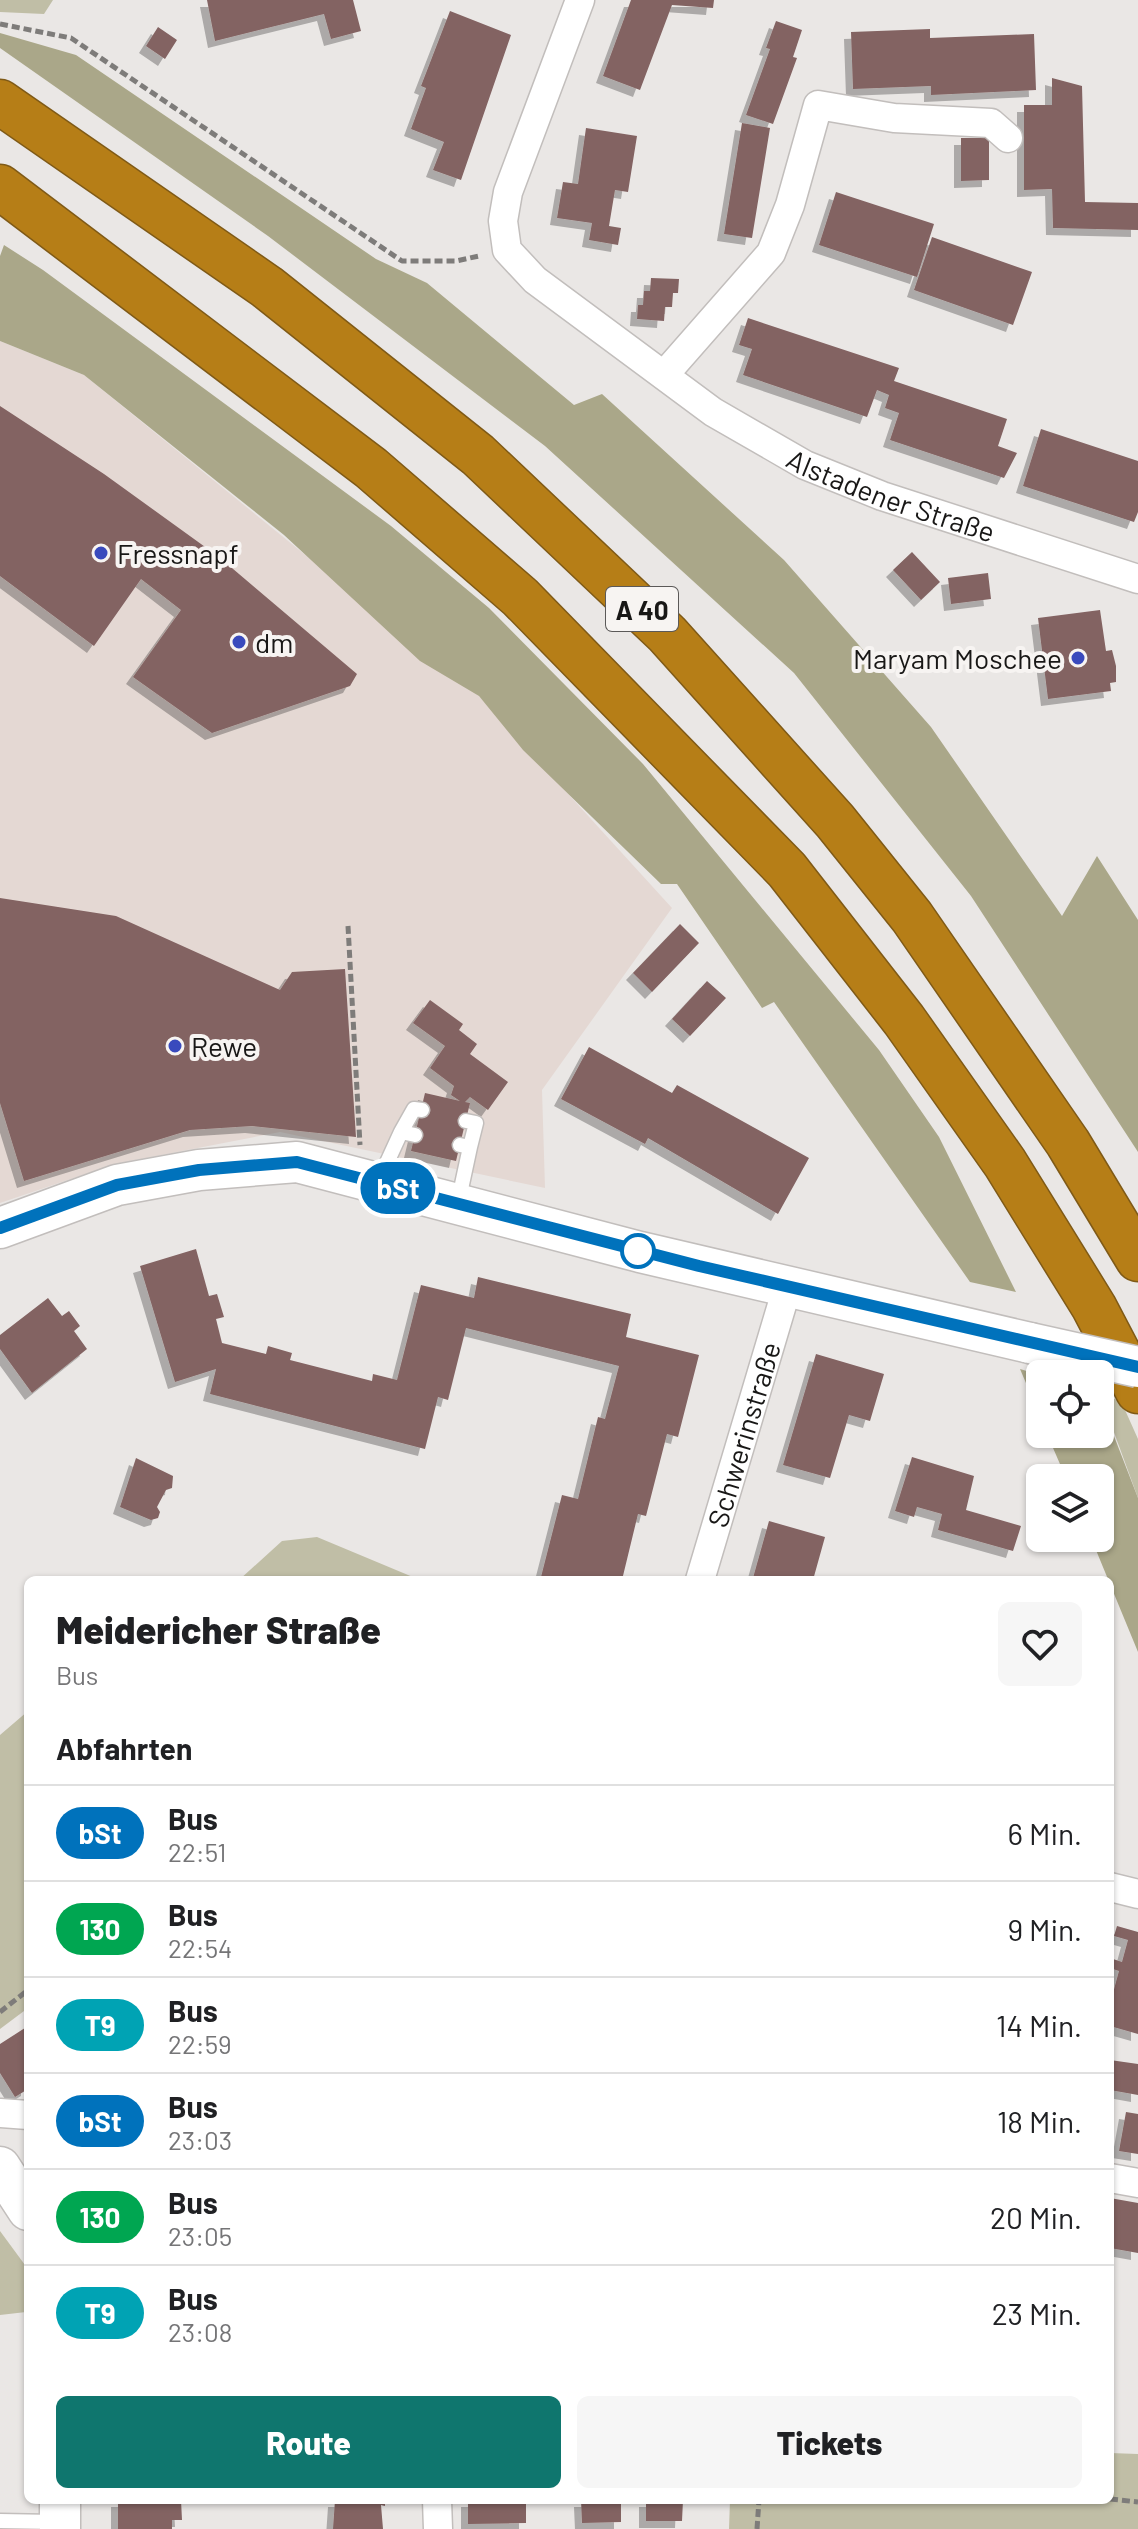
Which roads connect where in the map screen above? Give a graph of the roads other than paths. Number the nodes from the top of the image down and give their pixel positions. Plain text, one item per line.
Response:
1 (580, 0) edge
2 (0, 102) edge
3 (1008, 138) dead end
4 (0, 187) edge
5 (664, 375) junction
6 (1138, 579) edge
7 (422, 1110) dead end
8 (466, 1121) dead end
9 (370, 1181) junction
10 (458, 1204) junction
11 (0, 1228) edge
12 (1138, 1259) edge
13 (787, 1288) junction
14 (1138, 1367) edge
15 (1138, 1391) edge
16 (701, 1576) edge
17 (1114, 1888) edge
18 (1138, 1894) edge
19 (0, 2113) edge
20 (24, 2115) edge
21 (0, 2167) edge
22 (1114, 2179) edge
23 (1138, 2183) edge
24 (24, 2204) edge
25 (437, 2504) edge
26 (60, 2517) edge
27 (0, 2521) edge
28 (438, 2529) edge

1 - 5 street, Alstadener Straße
2 - 12 highway, A 40
3 - 5 street
4 - 15 highway, A 40
5 - 6 street, Alstadener Straße
7 - 9 lane
8 - 10 lane
9 - 10 street
9 - 11 street
10 - 13 street
13 - 14 street, bridge
13 - 16 street, Schwerinstraße
17 - 18 street
19 - 20 street
21 - 24 street
22 - 23 street
25 - 28 street
26 - 27 lane

